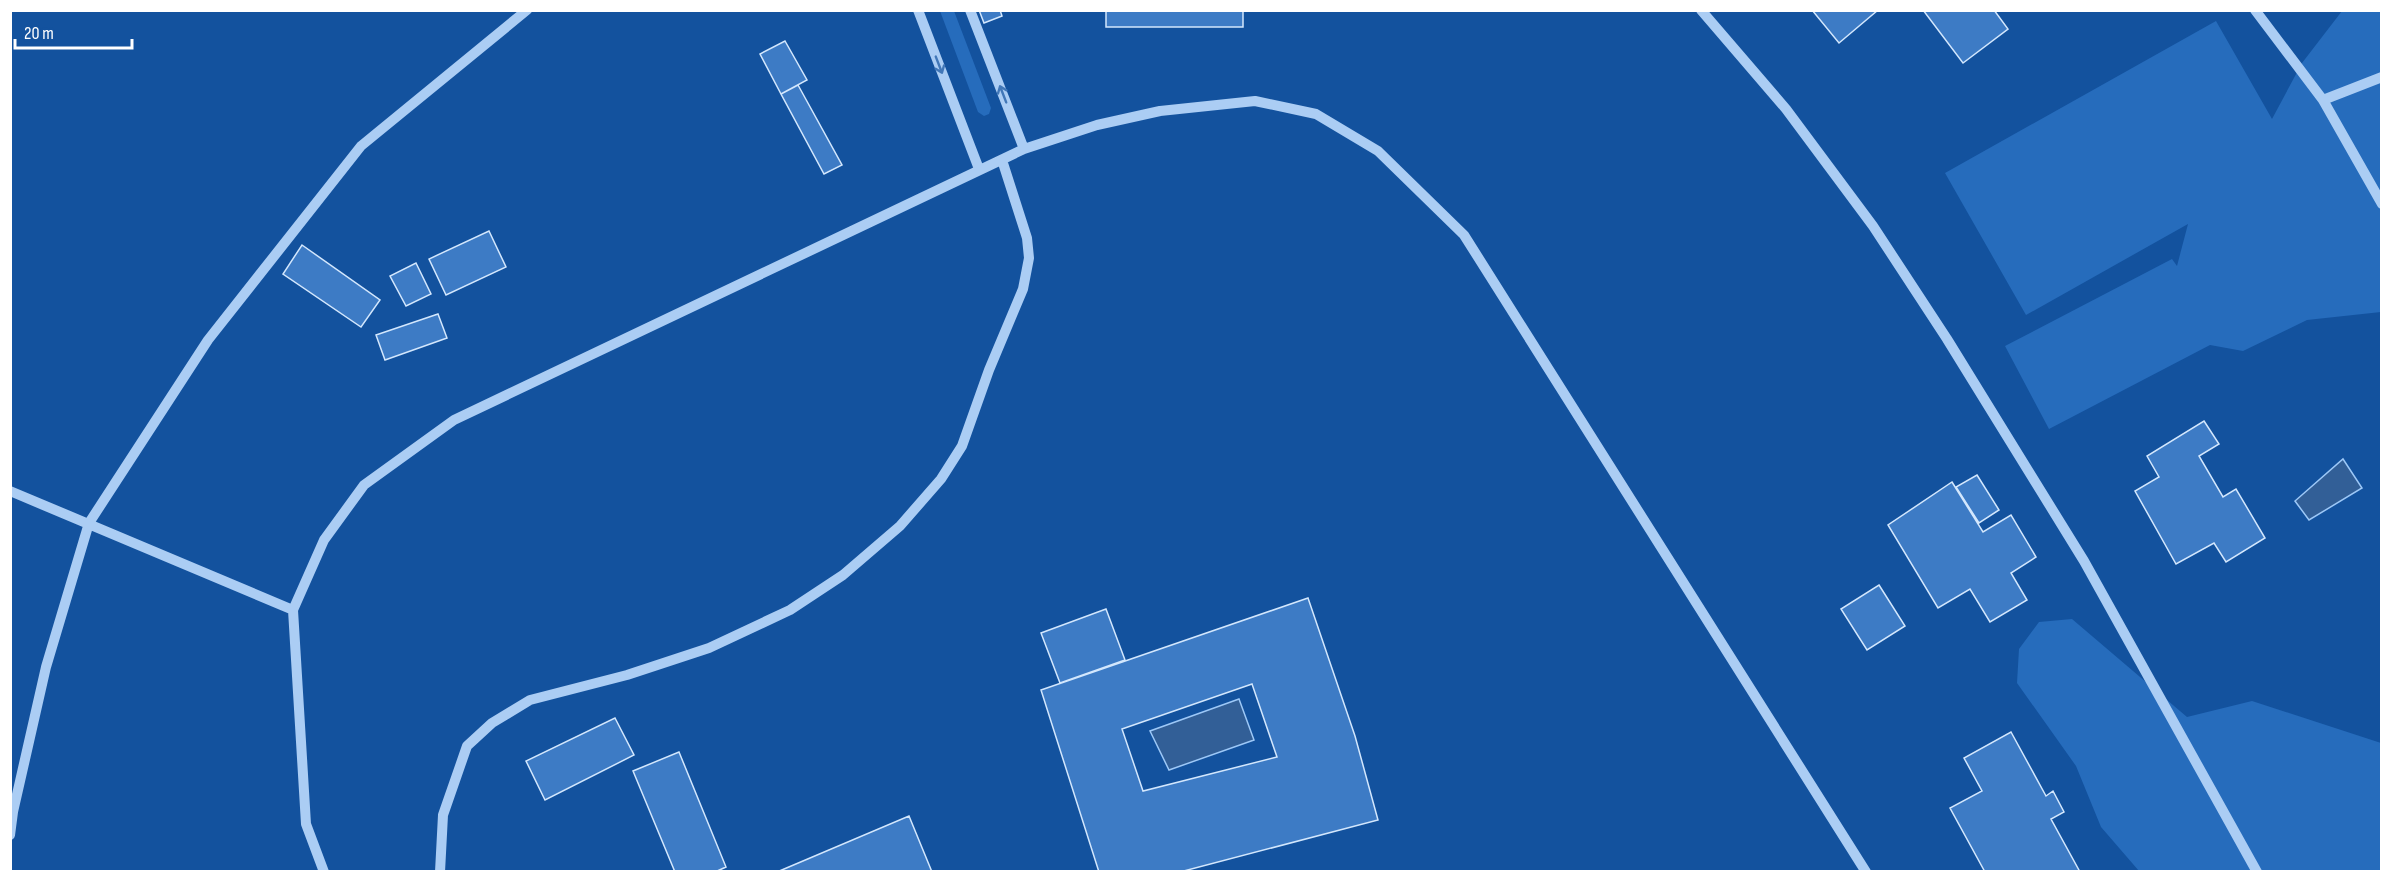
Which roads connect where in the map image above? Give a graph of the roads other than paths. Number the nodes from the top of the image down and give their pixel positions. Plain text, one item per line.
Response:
1 (527, 10) edge
2 (918, 10) edge
3 (970, 10) edge
4 (1701, 10) edge
5 (2255, 10) edge
6 (2382, 77) edge
7 (2324, 100) junction
8 (1024, 149) junction
9 (1002, 160) junction
10 (979, 169) junction
11 (2382, 204) edge
12 (10, 491) edge
13 (89, 523) junction
14 (293, 610) junction
15 (10, 835) edge
16 (324, 872) edge
17 (440, 872) edge
18 (1866, 872) edge
19 (2257, 872) edge

1 - 13 street
2 -> 10 street
8 -> 3 street
4 - 19 street
5 - 7 street
6 - 7 street
7 - 11 street
8 - 9 street
8 - 18 street
9 - 10 street
9 - 17 street
10 - 14 street
12 - 13 street
13 - 14 street
13 - 15 street
14 - 16 street

